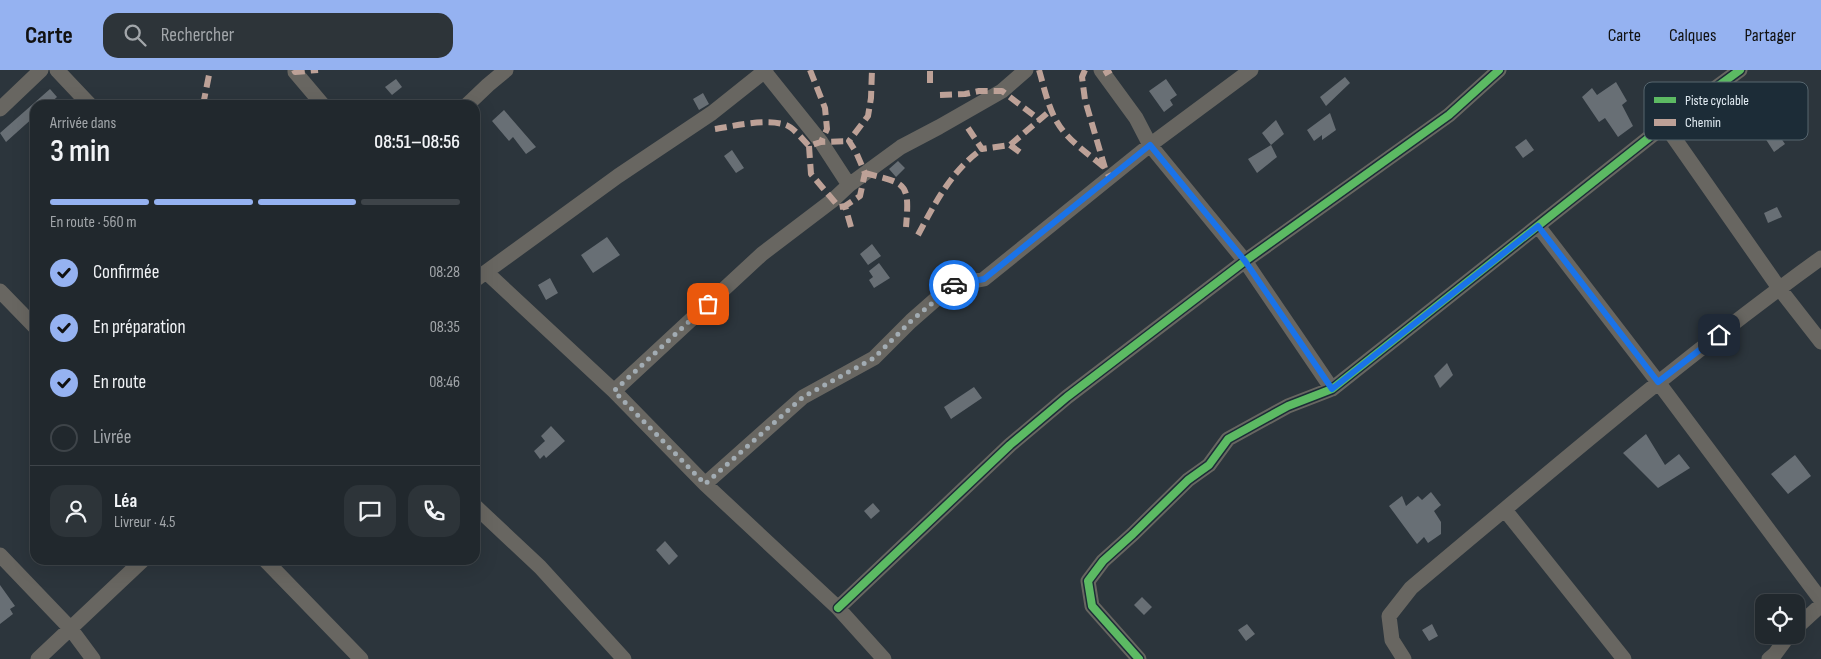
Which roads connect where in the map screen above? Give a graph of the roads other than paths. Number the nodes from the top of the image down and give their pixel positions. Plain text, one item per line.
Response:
1 (40, 70) edge
2 (57, 70) edge
3 (295, 70) edge
4 (506, 70) edge
5 (1026, 70) edge
6 (1100, 70) edge
7 (1251, 70) edge
8 (1499, 70) edge
9 (1740, 70) edge
10 (765, 71) edge
11 (1724, 82) edge
12 (85, 100) edge
13 (319, 100) edge
14 (472, 100) edge
15 (0, 109) edge
16 (1646, 140) edge
17 (1675, 140) edge
18 (1150, 145) junction
19 (849, 185) junction
20 (1538, 226) junction
21 (1821, 258) edge
22 (1245, 261) junction
23 (480, 276) edge
24 (1779, 288) junction
25 (0, 291) edge
26 (30, 322) edge
27 (1821, 342) edge
28 (1658, 382) junction
29 (1332, 389) junction
30 (614, 391) junction
31 (705, 484) junction
32 (1505, 510) junction
33 (480, 511) edge
34 (0, 555) edge
35 (138, 565) edge
36 (270, 565) edge
37 (1821, 600) edge
38 (1821, 605) edge
39 (838, 608) junction
40 (1805, 620) edge
41 (70, 628) junction
42 (1782, 644) edge
43 (38, 659) edge
44 (93, 659) edge
45 (361, 659) edge
46 (624, 659) edge
47 (884, 659) edge
48 (1139, 659) edge
49 (1404, 659) edge
50 (1624, 659) edge
51 (1769, 659) edge

1 - 15 street
2 - 12 street
3 - 13 street
4 - 14 street
5 - 19 street
6 - 18 street
7 - 18 street
8 - 22 street
9 - 11 street
10 - 19 street
10 - 23 street
16 - 20 street
17 - 24 street
18 - 22 street
18 - 31 street
19 - 30 street
20 - 28 street
20 - 29 street
21 - 24 street
22 - 29 street
22 - 39 street
23 - 30 street
24 - 27 street
24 - 28 street
25 - 26 street
28 - 32 street
28 - 37 street
29 - 48 street
30 - 31 street
31 - 39 street
32 - 49 street
32 - 50 street
33 - 46 street
34 - 41 street
35 - 41 street
36 - 45 street
38 - 40 street
39 - 47 street
41 - 43 street
41 - 44 street
42 - 51 street

